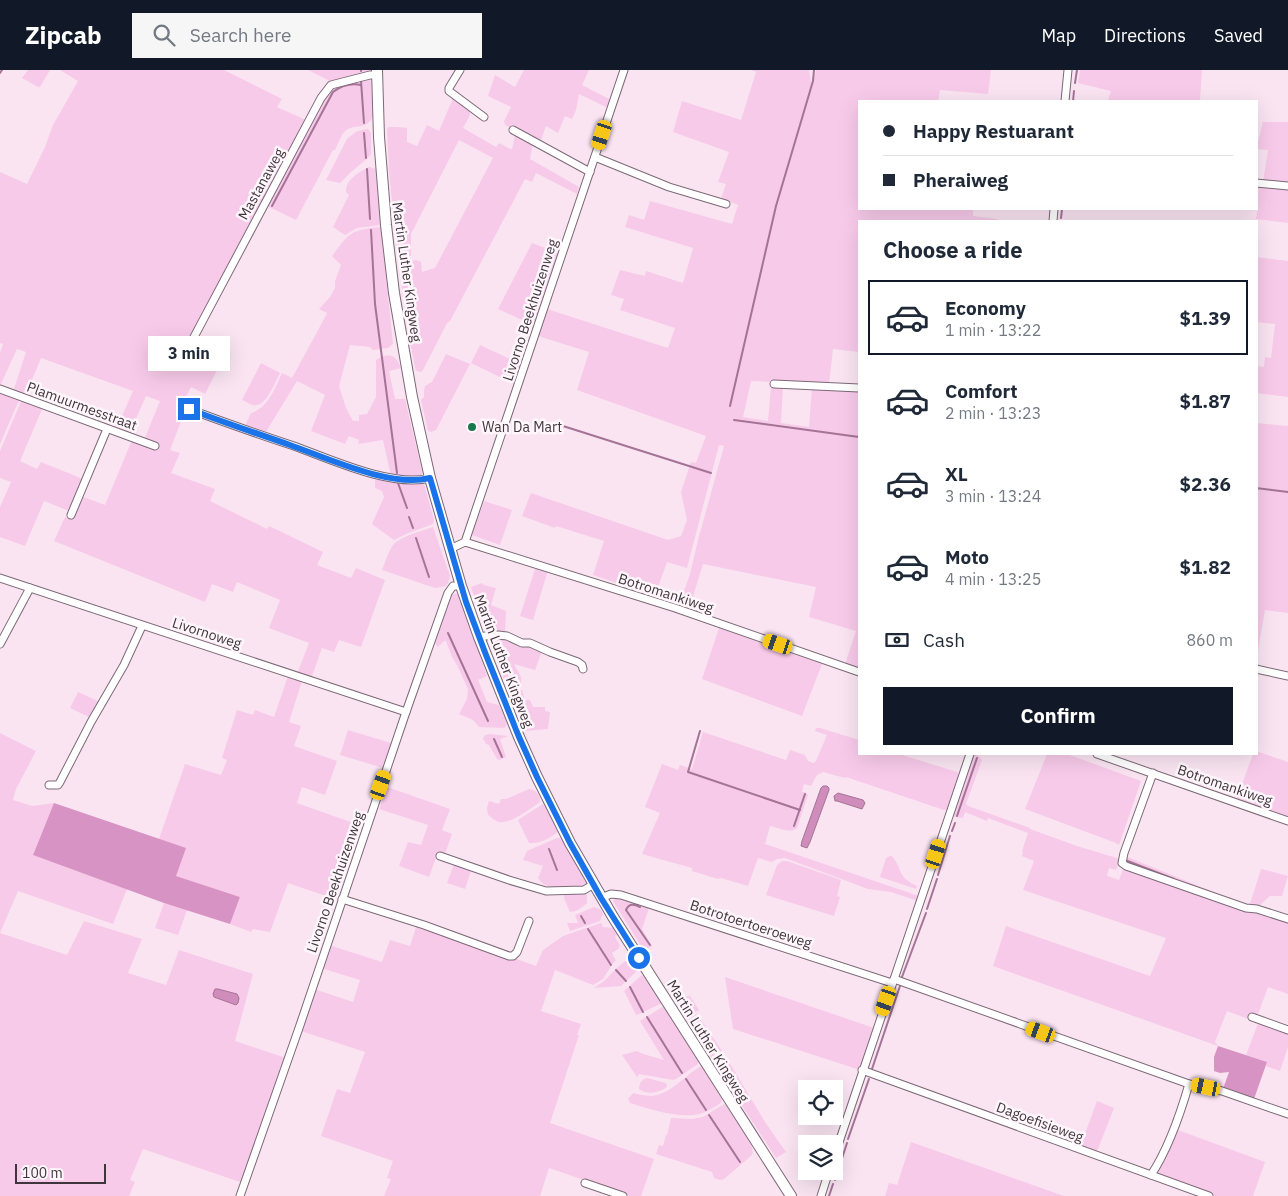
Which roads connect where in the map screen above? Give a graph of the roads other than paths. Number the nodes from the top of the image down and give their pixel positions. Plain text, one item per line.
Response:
1 (460, 70) edge
2 (624, 70) edge
3 (1068, 70) edge
4 (377, 72) edge
5 (1065, 100) edge
6 (484, 117) dead end
7 (513, 130) dead end
8 (595, 157) junction
9 (590, 172) junction
10 (1258, 183) edge
11 (1288, 186) edge
12 (726, 204) dead end
13 (194, 338) dead end
14 (774, 384) dead end
15 (858, 388) edge
16 (0, 389) edge
17 (189, 409) dead end
18 (107, 429) junction
19 (155, 446) dead end
20 (430, 478) junction
21 (71, 515) dead end
22 (465, 542) junction
23 (450, 548) junction
24 (0, 578) edge
25 (461, 586) junction
26 (30, 588) junction
27 (142, 626) junction
28 (485, 636) dead end
29 (0, 644) edge
30 (583, 669) dead end
31 (1258, 669) edge
32 (858, 672) edge
33 (1288, 676) edge
34 (406, 712) junction
35 (970, 755) edge
36 (1100, 755) edge
37 (1154, 773) junction
38 (49, 785) dead end
39 (1288, 821) edge
40 (440, 856) dead end
41 (594, 884) junction
42 (601, 898) junction
43 (342, 899) junction
44 (1288, 919) edge
45 (528, 921) dead end
46 (893, 981) junction
47 (1252, 1017) dead end
48 (1288, 1030) edge
49 (862, 1070) junction
50 (1189, 1084) junction
51 (1288, 1114) edge
52 (841, 1135) edge
53 (1152, 1175) junction
54 (826, 1180) edge
55 (585, 1183) dead end
56 (240, 1196) edge
57 (623, 1196) edge
58 (791, 1196) edge
59 (821, 1196) edge
60 (1209, 1196) edge

1 - 6 street
2 - 8 street, Livorno Beekhuizenweg
3 - 5 street
4 - 13 street, Mastanaweg
4 - 20 main road, Martin Luther Kingweg
7 - 9 street
8 - 9 street, Livorno Beekhuizenweg
8 - 12 street
9 - 22 street, Livorno Beekhuizenweg
10 - 11 street
14 - 15 street
16 - 18 street, Plamuurmesstraat
17 - 20 street
18 - 19 street, Plamuurmesstraat
18 - 21 street
20 - 23 main road, Martin Luther Kingweg
22 - 23 street
22 - 32 street, Botromankiweg
23 - 25 main road, Martin Luther Kingweg
24 - 26 street, Livornoweg
25 - 34 street, Livorno Beekhuizenweg
25 - 41 main road, Martin Luther Kingweg
26 - 27 street, Livornoweg
26 - 29 street
27 - 34 street, Livornoweg
27 - 38 street
28 - 30 street
31 - 33 street
34 - 43 street, Livorno Beekhuizenweg
35 - 46 street
36 - 37 street, Botromankiweg
37 - 39 street, Botromankiweg
37 - 44 street
40 - 41 street
41 - 42 main road, Martin Luther Kingweg
42 - 46 street, Botrotoertoeroeweg
42 - 58 main road, Martin Luther Kingweg
43 - 45 street
43 - 56 street, Livorno Beekhuizenweg
46 - 49 street
46 - 50 street, Botrotoertoeroeweg
47 - 48 street
49 - 52 street
49 - 53 street, Dagoefisieweg
50 - 51 street, Botrotoertoeroeweg
50 - 53 street
53 - 60 street, Dagoefisieweg
54 - 59 street
55 - 57 street

